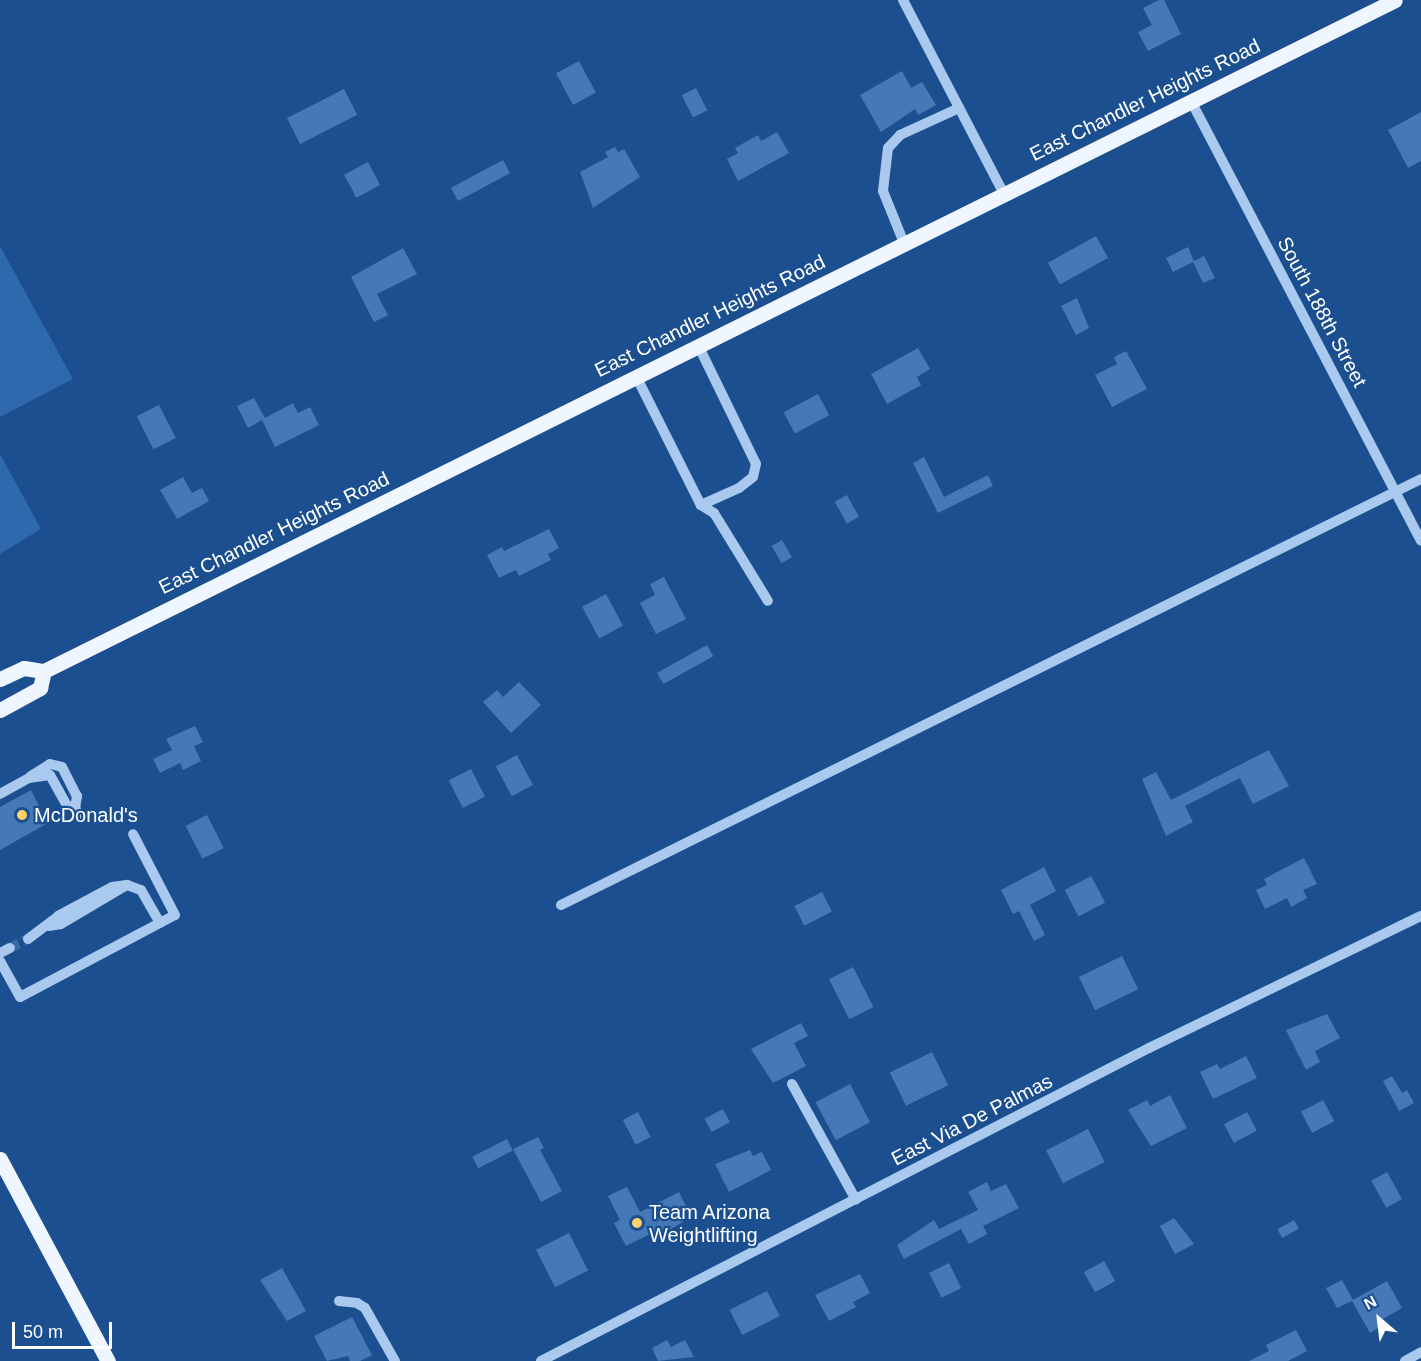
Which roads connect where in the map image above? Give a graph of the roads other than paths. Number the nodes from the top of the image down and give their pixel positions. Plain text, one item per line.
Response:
1 (903, 0) edge
2 (1395, 0) edge
3 (1191, 101) junction
4 (959, 108) junction
5 (1004, 194) junction
6 (904, 243) junction
7 (698, 345) junction
8 (636, 376) junction
9 (1421, 479) edge
10 (1396, 492) junction
11 (701, 505) junction
12 (1421, 541) edge
13 (768, 601) dead end
14 (44, 671) junction
15 (0, 679) edge
16 (0, 710) edge
17 (0, 794) edge
18 (78, 813) dead end
19 (133, 834) dead end
20 (561, 905) dead end
21 (1421, 916) edge
22 (160, 923) junction
23 (28, 939) tunnel mouth
24 (0, 960) edge
25 (792, 1084) dead end
26 (0, 1159) edge
27 (856, 1200) junction
28 (339, 1301) dead end
29 (1421, 1352) edge
30 (108, 1361) edge
31 (395, 1361) edge
32 (541, 1361) edge
33 (1405, 1361) edge

1 - 4 street
2 - 3 main road, East Chandler Heights Road
3 - 5 main road, East Chandler Heights Road
3 - 10 street, South 188th Street
4 - 5 street
4 - 6 street
5 - 6 main road, East Chandler Heights Road
6 - 7 main road, East Chandler Heights Road
7 - 8 main road, East Chandler Heights Road
7 - 11 street
8 - 11 street
8 - 14 main road, East Chandler Heights Road
9 - 10 street
10 - 12 street, South 188th Street
10 - 20 street
11 - 13 street
14 - 15 main road, East Chandler Heights Road
14 - 16 main road
17 - 18 street
19 - 22 street
21 - 27 street, East Via De Palmas
22 - 23 street
22 - 24 street
25 - 27 street
26 - 30 main road
27 - 32 street, East Via De Palmas
28 - 31 street
29 - 33 street

